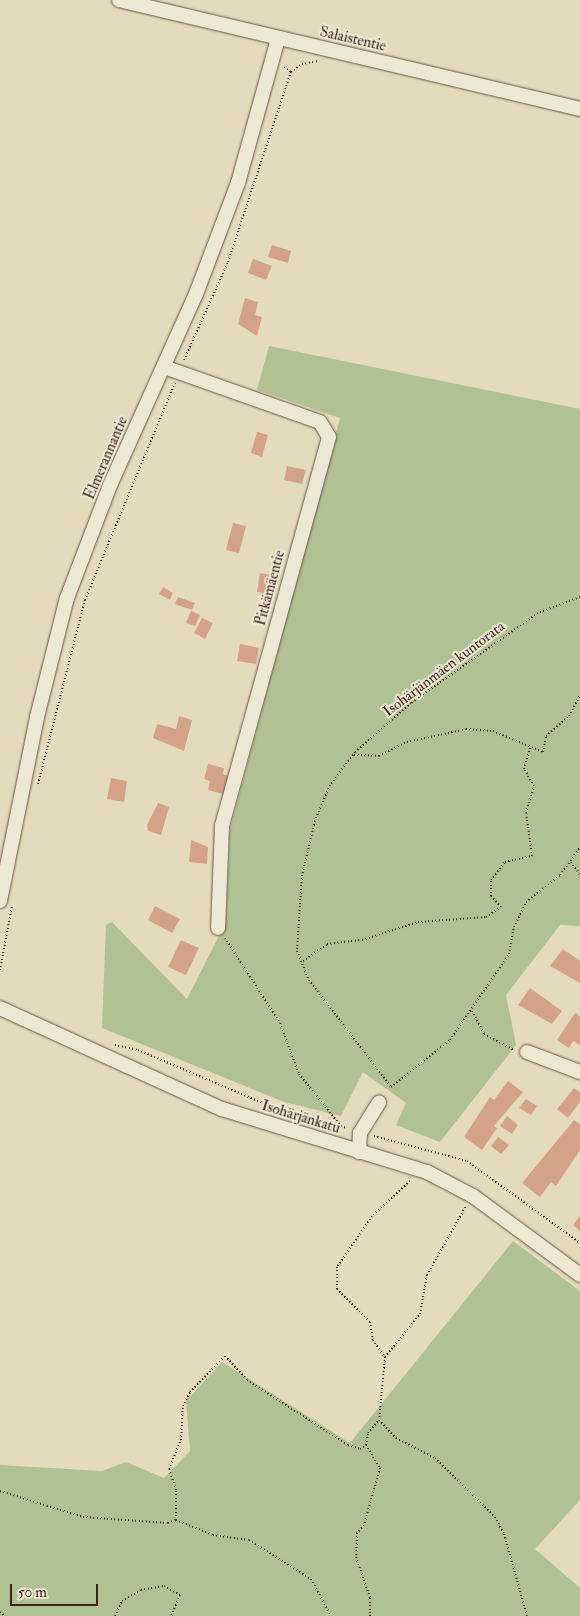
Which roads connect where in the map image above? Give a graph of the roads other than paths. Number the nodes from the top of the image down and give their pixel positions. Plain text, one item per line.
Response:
1 (119, 0) edge
2 (278, 39) junction
3 (580, 110) edge
4 (164, 367) junction
5 (6, 901) edge
6 (218, 928) road end
7 (0, 1008) edge
8 (527, 1052) road end
9 (580, 1072) edge
10 (379, 1102) dead end
11 (359, 1152) junction
12 (580, 1275) edge

1 - 2 street, Salaistentie
2 - 3 street, Salaistentie
2 - 4 street, Elmerannantie
4 - 5 street, Elmerannantie
4 - 6 street, Pitkämäentie
7 - 11 street, Isohärjänkatu
8 - 9 street
10 - 11 street
11 - 12 street, Isohärjänkatu

